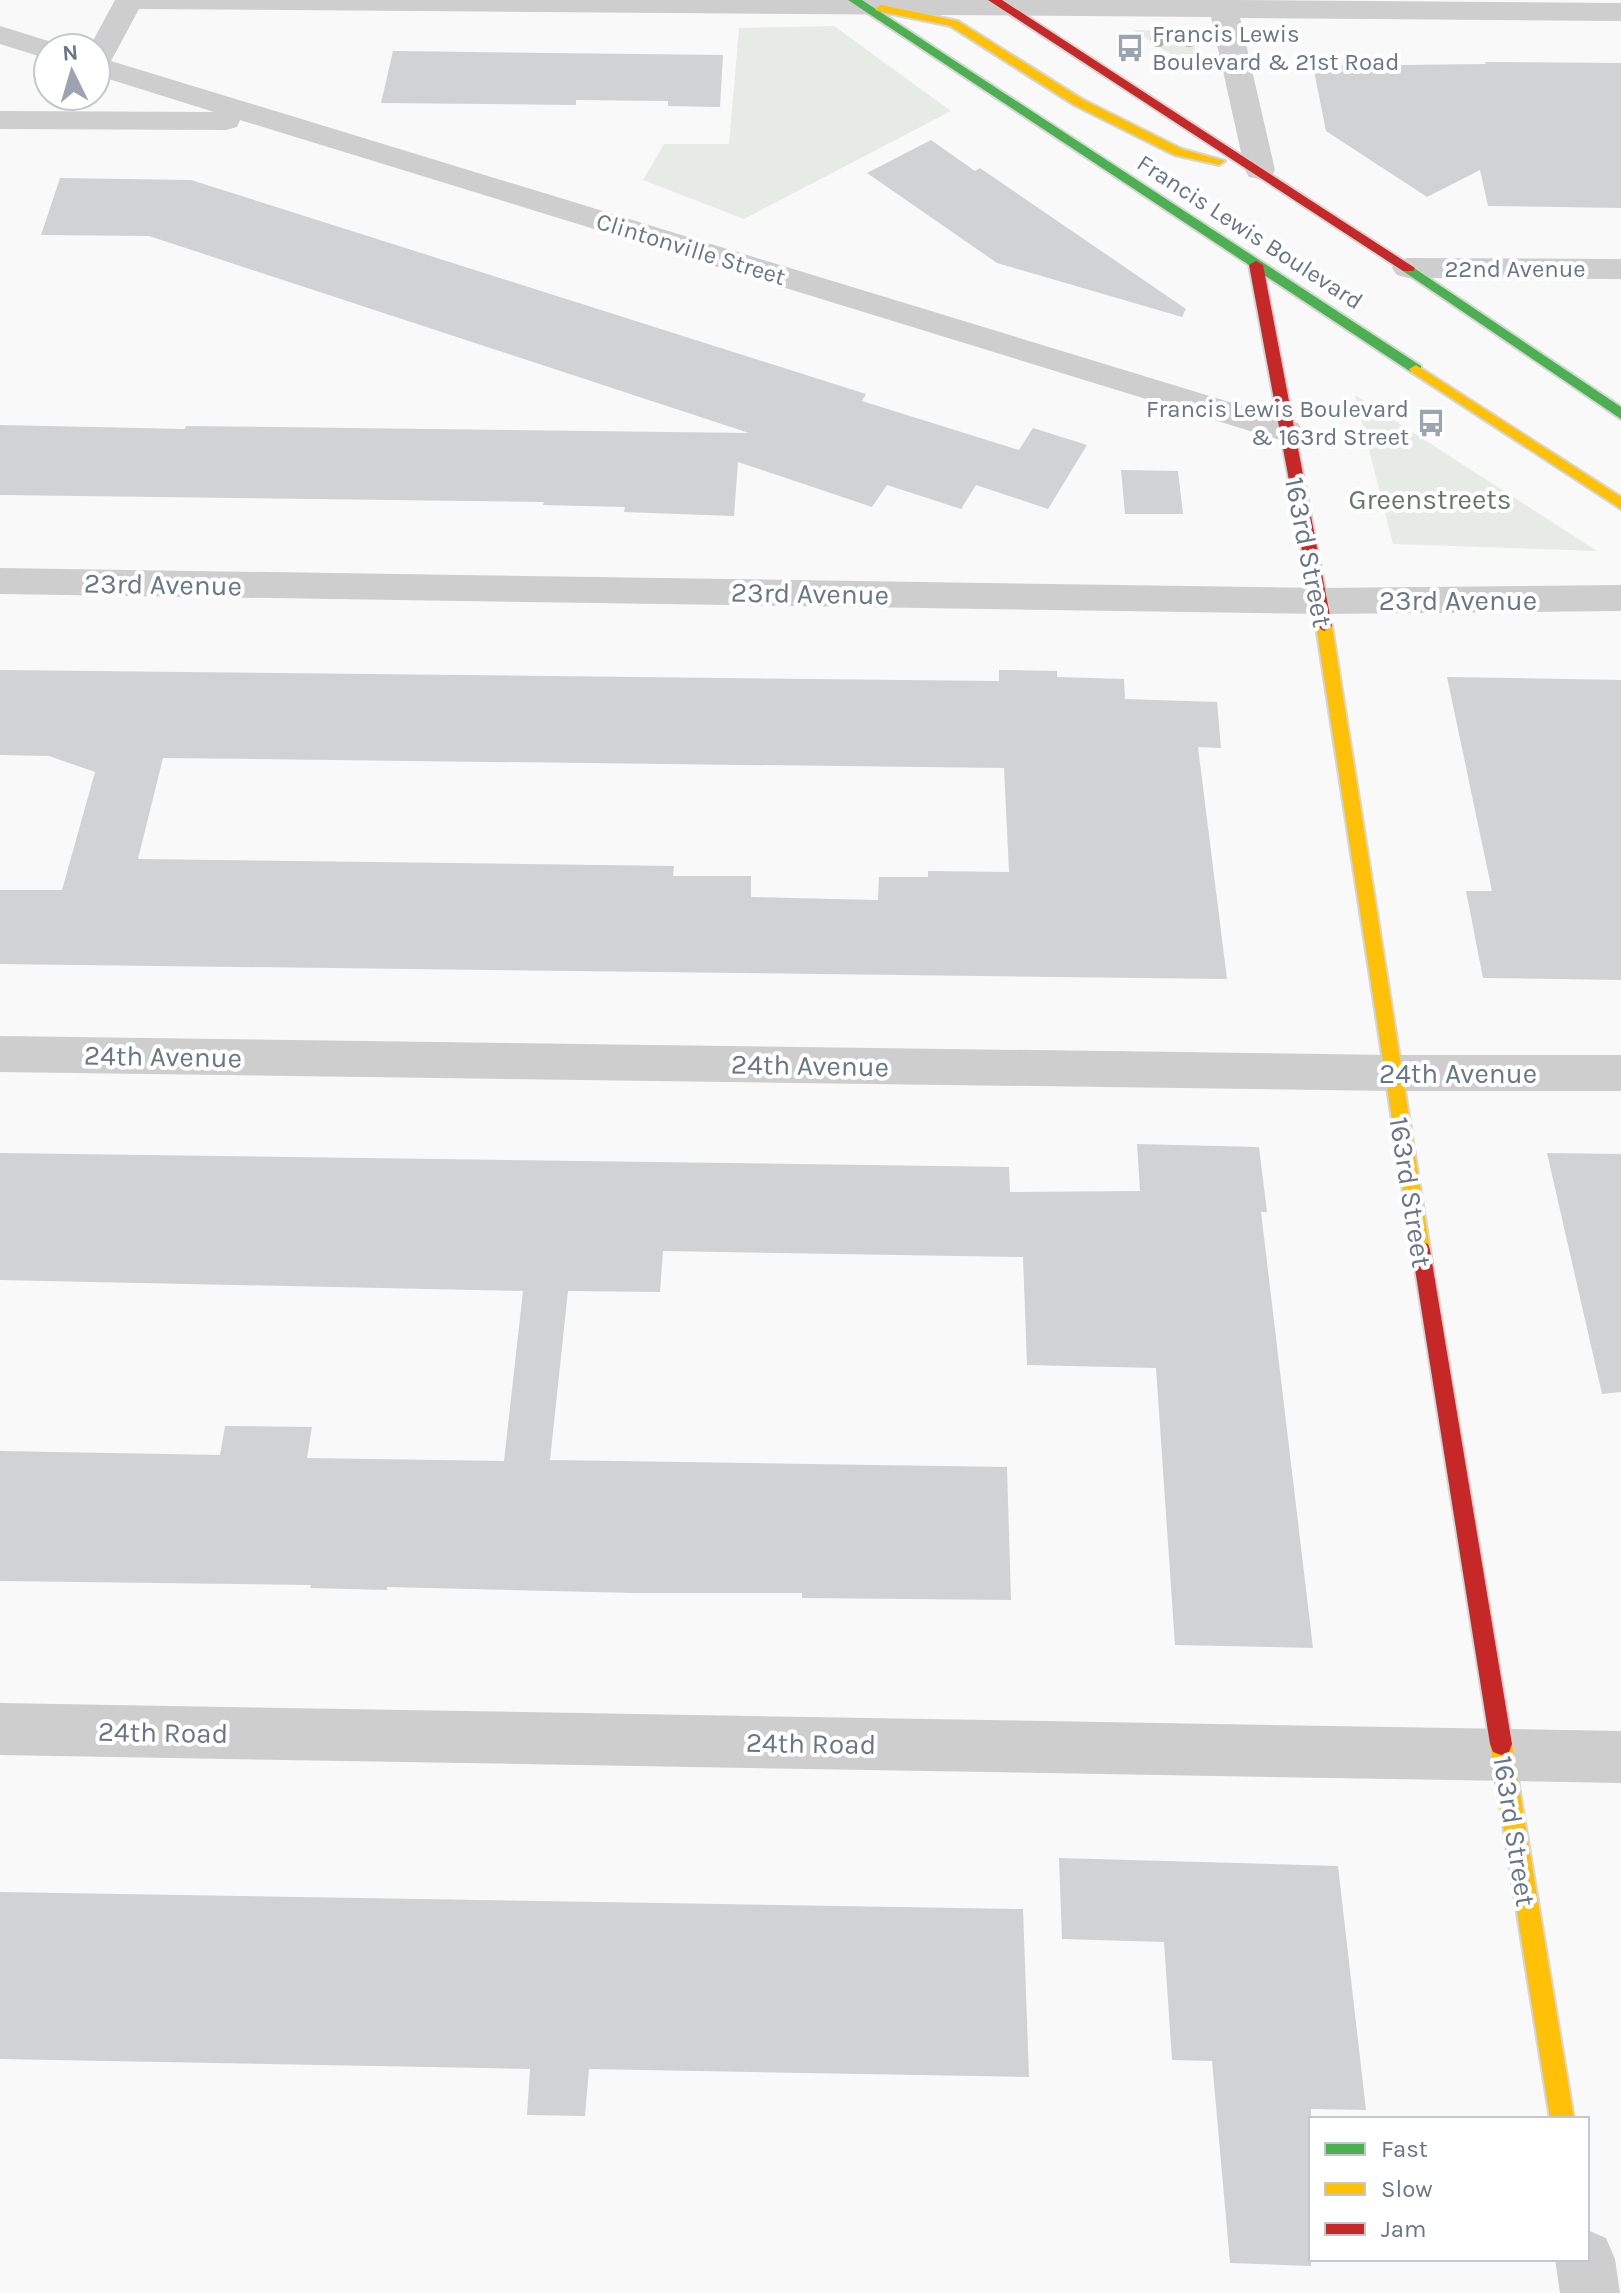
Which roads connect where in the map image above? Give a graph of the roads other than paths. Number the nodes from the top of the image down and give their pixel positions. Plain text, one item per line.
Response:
1 (130, 0) edge
2 (857, 3) edge
3 (998, 3) edge
4 (1221, 4) edge
5 (1621, 12) edge
6 (112, 34) edge
7 (0, 35) edge
8 (32, 45) edge
9 (112, 69) edge
10 (0, 120) edge
11 (271, 121) junction
12 (1260, 170) junction
13 (1256, 265) junction
14 (1408, 268) junction
15 (1621, 269) edge
16 (1621, 414) edge
17 (1286, 431) junction
18 (1621, 504) edge
19 (0, 581) edge
20 (1621, 598) edge
21 (1320, 601) junction
22 (0, 1054) edge
23 (1392, 1073) junction
24 (1621, 1073) edge
25 (0, 1729) edge
26 (1503, 1754) junction
27 (1621, 1757) edge
28 (1562, 2117) edge
29 (1585, 2261) edge
30 (1590, 2293) edge

1 - 2 street
1 - 6 street
2 - 3 street
2 - 12 main road
2 - 13 main road, Francis Lewis Boulevard
3 - 4 street
3 - 12 main road, Francis Lewis Boulevard
4 - 5 street
4 - 12 street
7 - 8 street
9 - 11 street, Clintonville Street
10 - 11 street
11 - 17 street, Clintonville Street
12 - 14 main road, Francis Lewis Boulevard
13 - 17 main road, 163rd Street
13 - 18 main road, Francis Lewis Boulevard
14 - 15 street, 22nd Avenue
14 - 16 main road, Francis Lewis Boulevard
17 - 21 main road, 163rd Street
19 - 21 street, 23rd Avenue
20 - 21 street, 23rd Avenue
21 - 23 main road, 163rd Street
22 - 23 street, 24th Avenue
23 - 24 street, 24th Avenue
23 - 26 main road, 163rd Street
25 - 26 street, 24th Road
26 - 27 street, 24th Road
26 - 28 main road, 163rd Street
29 - 30 street

